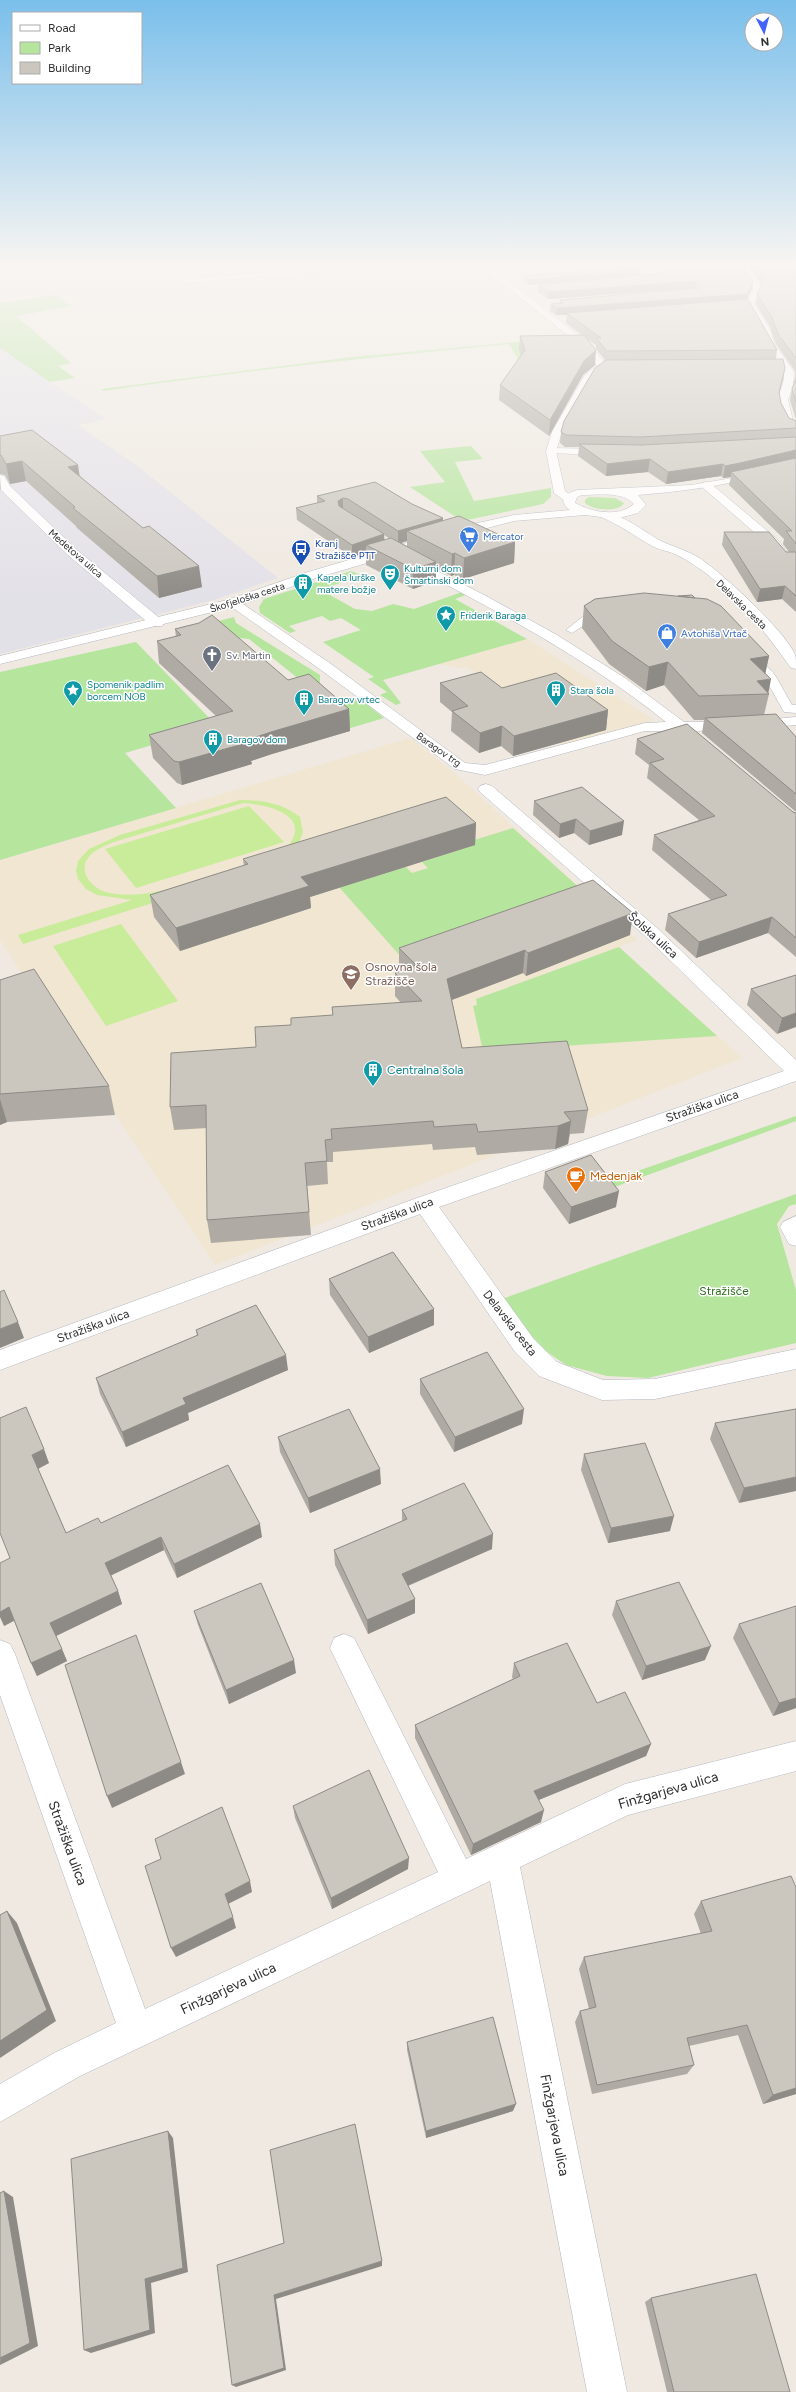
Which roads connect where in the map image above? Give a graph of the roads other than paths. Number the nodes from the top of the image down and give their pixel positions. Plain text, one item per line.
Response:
1 (587, 378) edge
2 (787, 378) edge
3 (796, 431) edge
4 (551, 451) junction
5 (611, 452) edge
6 (796, 465) edge
7 (0, 478) edge
8 (706, 485) junction
9 (691, 488) junction
10 (618, 493) junction
11 (569, 500) junction
12 (637, 508) junction
13 (584, 512) junction
14 (605, 515) junction
15 (514, 518) junction
16 (391, 547) junction
17 (680, 552) junction
18 (788, 561) edge
19 (232, 603) junction
20 (619, 614) edge
21 (157, 623) junction
22 (572, 630) dead end
23 (739, 643) edge
24 (0, 660) edge
25 (796, 665) edge
26 (796, 710) edge
27 (796, 721) edge
28 (680, 726) junction
29 (698, 742) edge
30 (486, 789) dead end
31 (796, 1071) edge
32 (796, 1074) edge
33 (425, 1204) junction
34 (796, 1223) edge
35 (796, 1239) edge
36 (796, 1359) edge
37 (0, 1360) edge
38 (344, 1648) dead end
39 (0, 1654) edge
40 (796, 1756) edge
41 (502, 1859) junction
42 (459, 1879) junction
43 (136, 2032) junction
44 (0, 2104) edge
45 (607, 2392) edge

1 - 4 street
2 - 3 street
4 - 5 lane
4 - 11 street
6 - 8 street
7 - 21 street, Medetova ulica
8 - 9 street
8 - 18 street
9 - 10 street
9 - 12 street
10 - 11 street, Škofjeloška cesta
10 - 12 street, Delavska cesta
11 - 13 street
11 - 15 street, Škofjeloška cesta
12 - 14 street
12 - 17 street, Delavska cesta
13 - 14 street
13 - 15 street, Škofjeloška cesta
14 - 17 street, Delavska cesta
15 - 16 street, Škofjeloška cesta
16 - 19 street, Škofjeloška cesta
16 - 28 street
17 - 25 street, Delavska cesta
19 - 21 street, Škofjeloška cesta
19 - 28 street, Baragov trg
20 - 22 lane
21 - 24 street, Škofjeloška cesta
23 - 26 lane
27 - 28 street, Baragov trg
28 - 29 street
30 - 31 street, Šolska ulica
32 - 33 street, Stražiška ulica
33 - 36 street, Delavska cesta
33 - 37 street, Stražiška ulica
34 - 35 lane
38 - 42 street
39 - 43 street, Stražiška ulica
40 - 41 street, Finžgarjeva ulica
41 - 42 street, Finžgarjeva ulica
41 - 45 street, Finžgarjeva ulica
42 - 43 street, Finžgarjeva ulica
43 - 44 street, Finžgarjeva ulica

